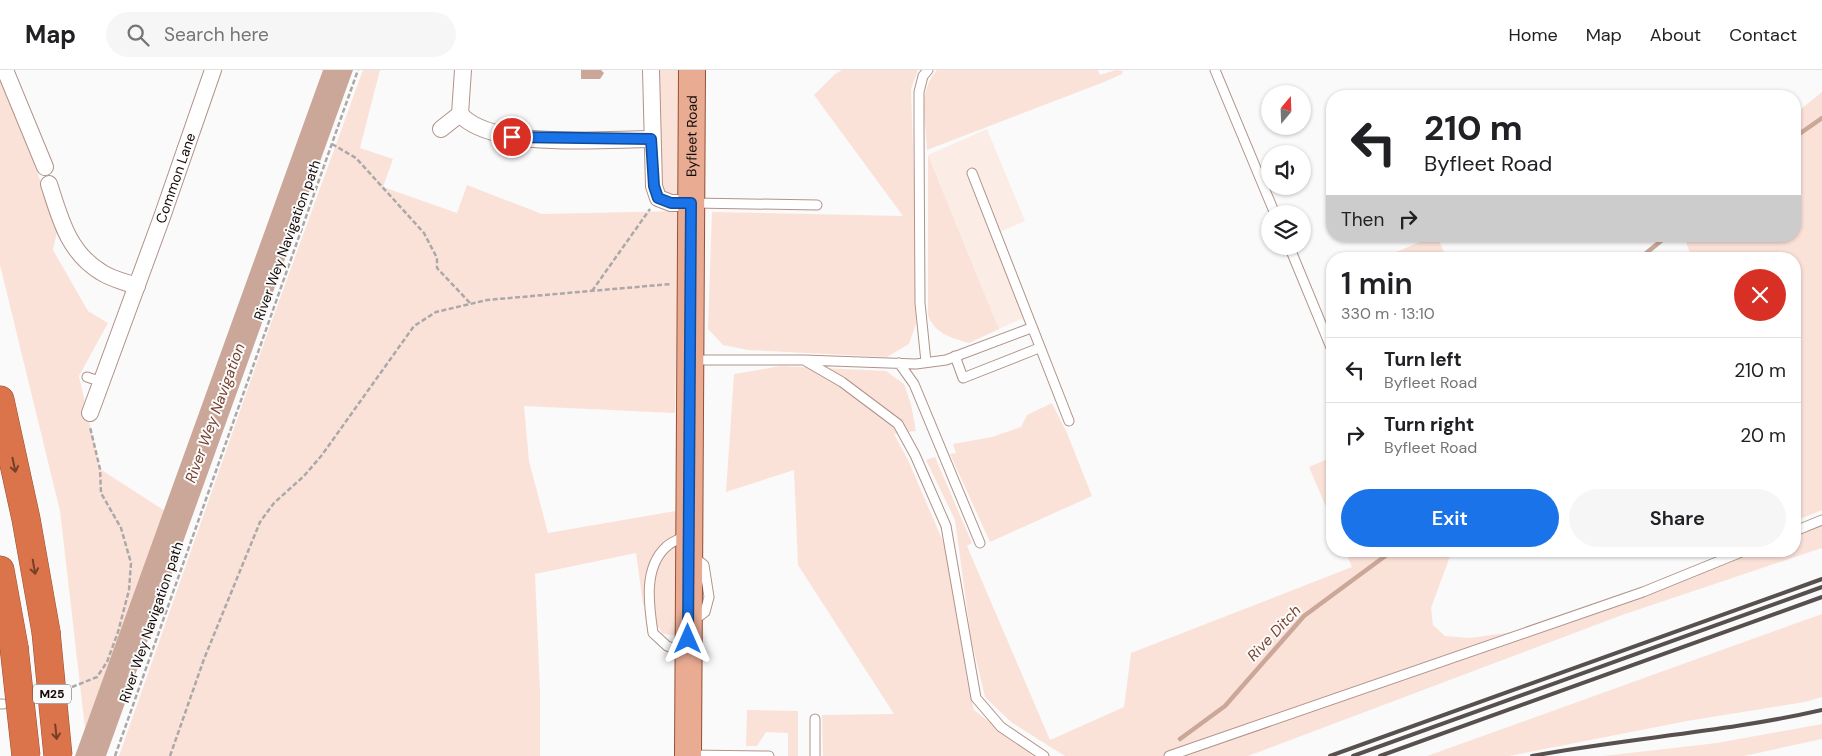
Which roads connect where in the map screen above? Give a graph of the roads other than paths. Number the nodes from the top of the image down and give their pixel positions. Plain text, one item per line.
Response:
1 (5, 70) edge
2 (213, 70) edge
3 (463, 70) edge
4 (651, 70) edge
5 (692, 70) edge
6 (928, 70) edge
7 (1215, 70) edge
8 (460, 114) junction
9 (441, 129) dead end
10 (651, 139) junction
11 (45, 167) dead end
12 (972, 173) dead end
13 (49, 184) dead end
14 (691, 203) junction
15 (816, 205) dead end
16 (1271, 205) edge
17 (1293, 255) edge
18 (137, 286) junction
19 (1030, 328) junction
20 (1326, 335) edge
21 (1039, 348) junction
22 (955, 356) junction
23 (690, 360) junction
24 (804, 360) junction
25 (926, 362) junction
26 (899, 363) junction
27 (0, 400) edge
28 (90, 413) road end
29 (1069, 421) dead end
30 (1822, 520) edge
31 (1801, 529) edge
32 (689, 543) junction
33 (980, 543) dead end
34 (1729, 557) edge
35 (0, 570) edge
36 (688, 652) junction
37 (815, 719) dead end
38 (26, 756) edge
39 (58, 756) edge
40 (688, 756) edge
41 (769, 756) edge
42 (815, 756) edge
43 (1044, 756) edge
44 (1169, 756) edge

1 - 11 street
2 - 18 street, Common Lane
3 - 8 street
4 - 10 street
5 - 14 main road, Byfleet Road
6 - 25 lane
7 - 16 lane
8 - 9 street
8 - 10 street
10 - 14 street
12 - 19 lane
13 - 18 street
14 - 15 lane
14 - 23 main road, Byfleet Road
17 - 20 lane
18 - 28 street, Common Lane
19 - 21 lane
19 - 22 lane
21 - 22 lane
21 - 29 lane
22 - 25 lane
23 - 24 lane
23 - 32 main road, Byfleet Road
24 - 26 lane
24 - 43 lane
25 - 26 lane
26 - 33 lane
27 -> 39 highway, M25, bridge
30 - 31 lane
32 - 36 main road, Byfleet Road
32 - 36 lane
34 - 44 lane
35 - 38 highway, M25, bridge
36 - 40 main road, Byfleet Road
37 - 42 lane
40 - 41 lane

